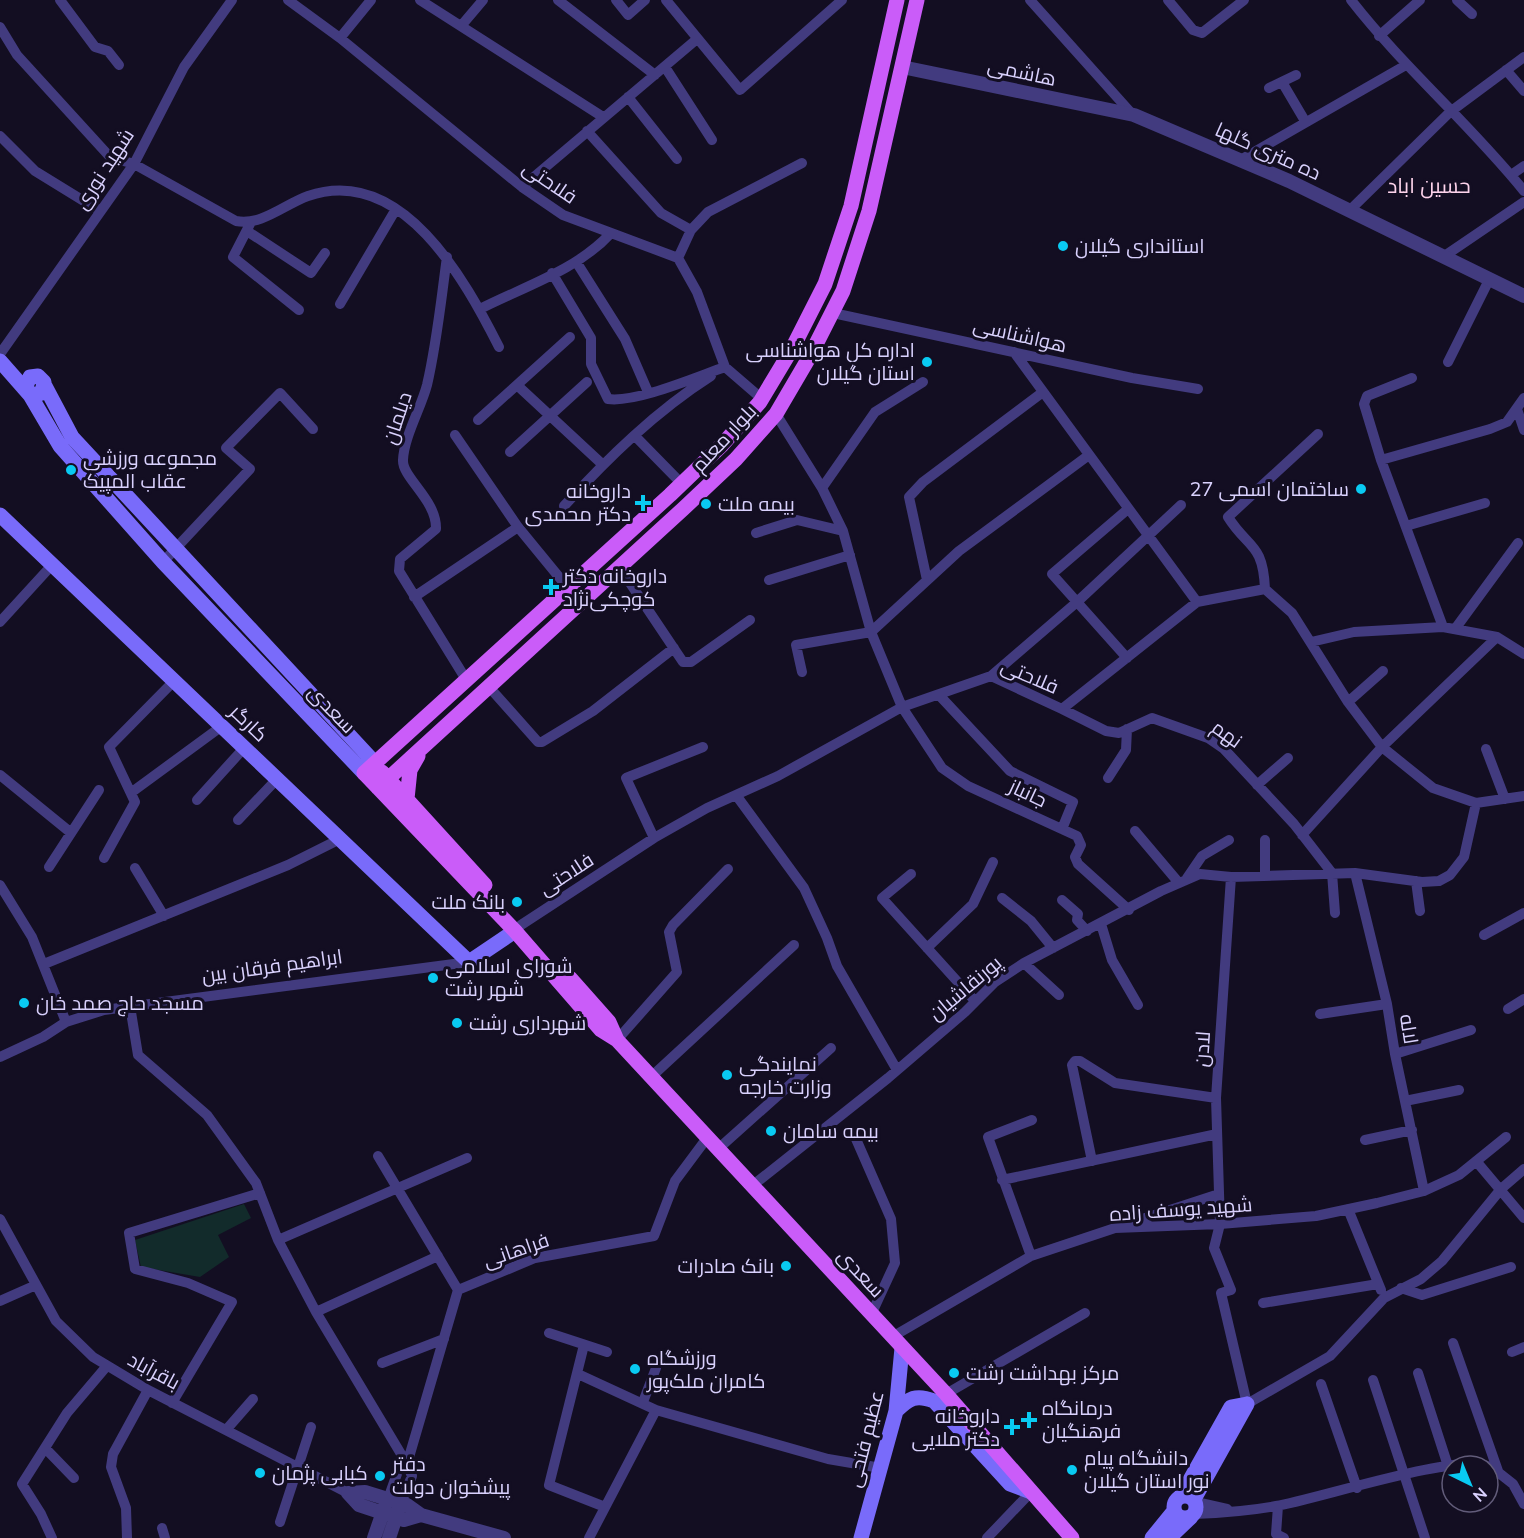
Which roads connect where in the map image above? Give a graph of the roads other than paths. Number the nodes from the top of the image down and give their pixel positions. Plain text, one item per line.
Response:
1 (75, 0) edge
2 (232, 0) edge
3 (288, 0) edge
4 (371, 0) edge
5 (420, 0) edge
6 (483, 0) edge
7 (558, 0) edge
8 (616, 0) edge
9 (645, 0) edge
10 (666, 0) edge
11 (842, 0) edge
12 (897, 0) edge
13 (917, 0) edge
14 (1168, 0) edge
15 (1244, 0) edge
16 (1351, 0) edge
17 (1420, 0) edge
18 (1458, 0) edge
19 (1031, 1) edge
20 (62, 3) edge
21 (1472, 14) dead end
22 (461, 26) junction
23 (0, 27) edge
24 (1379, 36) junction
25 (340, 38) junction
26 (698, 39) junction
27 (1524, 57) edge
28 (119, 65) dead end
29 (1406, 65) junction
30 (665, 67) junction
31 (903, 67) junction
32 (1506, 70) junction
33 (656, 75) junction
34 (1296, 75) dead end
35 (1282, 82) junction
36 (1269, 88) dead end
37 (1524, 91) edge
38 (628, 97) junction
39 (1450, 112) junction
40 (1134, 115) junction
41 (603, 117) junction
42 (1305, 121) junction
43 (587, 131) junction
44 (0, 136) edge
45 (712, 140) dead end
46 (677, 159) dead end
47 (1242, 159) junction
48 (802, 163) dead end
49 (134, 164) junction
50 (1524, 166) edge
51 (1511, 175) junction
52 (522, 187) junction
53 (1524, 191) edge
54 (1524, 202) edge
55 (396, 209) junction
56 (1350, 210) junction
57 (100, 211) junction
58 (249, 227) junction
59 (691, 230) junction
60 (610, 234) junction
61 (325, 253) dead end
62 (1446, 255) junction
63 (447, 257) junction
64 (678, 258) junction
65 (577, 263) junction
66 (552, 273) junction
67 (1490, 278) junction
68 (1524, 296) edge
69 (340, 304) dead end
70 (480, 309) junction
71 (299, 310) dead end
72 (833, 313) junction
73 (570, 337) dead end
74 (499, 347) dead end
75 (1014, 352) junction
76 (0, 354) edge
77 (0, 360) edge
78 (1448, 362) dead end
79 (725, 367) junction
80 (0, 378) edge
81 (1412, 378) dead end
82 (41, 381) junction
83 (586, 382) dead end
84 (923, 382) dead end
85 (518, 386) junction
86 (24, 387) junction
87 (1198, 389) dead end
88 (648, 392) junction
89 (1043, 392) junction
90 (1524, 398) edge
91 (762, 399) junction
92 (1517, 409) junction
93 (776, 414) junction
94 (550, 416) junction
95 (478, 420) dead end
96 (313, 429) dead end
97 (1524, 430) edge
98 (1318, 434) dead end
99 (455, 435) dead end
100 (635, 436) junction
101 (510, 452) dead end
102 (1089, 455) junction
103 (1381, 460) junction
104 (602, 464) junction
105 (682, 484) junction
106 (822, 488) junction
107 (1485, 502) dead end
108 (1181, 505) dead end
109 (564, 506) dead end
110 (1128, 509) junction
111 (0, 515) edge
112 (1406, 526) junction
113 (518, 527) junction
114 (843, 531) junction
115 (756, 533) dead end
116 (1148, 536) junction
117 (1518, 543) dead end
118 (177, 548) junction
119 (850, 555) junction
120 (163, 562) junction
121 (52, 565) junction
122 (620, 568) junction
123 (769, 580) dead end
124 (927, 580) junction
125 (568, 588) junction
126 (1266, 589) junction
127 (414, 597) junction
128 (1077, 602) junction
129 (1197, 602) junction
130 (750, 620) dead end
131 (0, 622) edge
132 (1443, 627) junction
133 (1455, 629) junction
134 (871, 632) junction
135 (1497, 636) junction
136 (1311, 642) junction
137 (674, 648) junction
138 (1524, 654) edge
139 (1127, 658) junction
140 (1383, 671) dead end
141 (802, 672) dead end
142 (991, 676) junction
143 (174, 681) junction
144 (467, 681) junction
145 (489, 687) junction
146 (939, 695) junction
147 (1348, 702) junction
148 (902, 707) junction
149 (1062, 709) junction
150 (222, 726) junction
151 (1127, 729) junction
152 (703, 747) dead end
153 (1382, 747) junction
154 (244, 748) junction
155 (421, 749) junction
156 (1486, 749) dead end
157 (1288, 759) dead end
158 (370, 768) junction
159 (0, 776) edge
160 (1108, 778) dead end
161 (278, 779) junction
162 (384, 783) junction
163 (1257, 785) junction
164 (99, 790) dead end
165 (132, 792) junction
166 (736, 795) junction
167 (1524, 796) edge
168 (406, 799) junction
169 (1505, 799) junction
170 (197, 800) dead end
171 (1476, 803) junction
172 (238, 820) dead end
173 (1062, 829) junction
174 (70, 831) junction
175 (1135, 831) dead end
176 (1302, 835) junction
177 (654, 838) junction
178 (340, 839) junction
179 (1229, 840) dead end
180 (1264, 840) dead end
181 (104, 858) dead end
182 (993, 862) dead end
183 (49, 867) dead end
184 (135, 868) dead end
185 (728, 868) dead end
186 (1332, 873) junction
187 (1355, 873) junction
188 (911, 874) dead end
189 (1265, 876) junction
190 (1231, 877) junction
191 (1183, 880) junction
192 (1416, 881) junction
193 (0, 885) edge
194 (1002, 898) dead end
195 (1062, 900) dead end
196 (1129, 910) junction
197 (1420, 911) dead end
198 (1335, 913) dead end
199 (1524, 913) edge
200 (164, 916) junction
201 (1101, 924) junction
202 (518, 928) junction
203 (1087, 931) junction
204 (1484, 934) dead end
205 (794, 945) dead end
206 (927, 948) junction
207 (1053, 948) junction
208 (469, 962) junction
209 (1024, 963) junction
210 (44, 964) junction
211 (1059, 995) dead end
212 (1524, 999) edge
213 (975, 1001) junction
214 (1387, 1004) junction
215 (1138, 1005) dead end
216 (130, 1006) junction
217 (1508, 1009) dead end
218 (1320, 1014) dead end
219 (66, 1022) junction
220 (1472, 1030) dead end
221 (617, 1040) junction
222 (831, 1048) dead end
223 (1395, 1054) junction
224 (0, 1057) edge
225 (897, 1071) junction
226 (651, 1077) junction
227 (1459, 1090) dead end
228 (1216, 1098) junction
229 (1405, 1101) junction
230 (1032, 1120) dead end
231 (1412, 1130) junction
232 (1217, 1134) junction
233 (1506, 1137) dead end
234 (856, 1139) dead end
235 (1365, 1140) dead end
236 (712, 1143) junction
237 (378, 1156) dead end
238 (467, 1158) dead end
239 (1092, 1161) junction
240 (1476, 1161) junction
241 (1524, 1169) edge
242 (1002, 1180) junction
243 (752, 1186) junction
244 (397, 1188) junction
245 (1501, 1189) junction
246 (1424, 1191) junction
247 (260, 1193) junction
248 (1219, 1194) junction
249 (1348, 1209) junction
250 (1524, 1218) edge
251 (0, 1219) edge
252 (1220, 1224) junction
253 (1115, 1228) junction
254 (278, 1240) junction
255 (438, 1256) junction
256 (1031, 1256) junction
257 (1511, 1267) dead end
258 (1378, 1284) junction
259 (36, 1285) junction
260 (1401, 1288) junction
261 (458, 1290) junction
262 (1384, 1298) junction
263 (0, 1301) edge
264 (1263, 1303) dead end
265 (316, 1312) junction
266 (1085, 1313) dead end
267 (872, 1315) junction
268 (549, 1333) dead end
269 (444, 1339) junction
270 (897, 1343) junction
271 (1453, 1343) dead end
272 (584, 1345) junction
273 (1524, 1347) edge
274 (607, 1352) dead end
275 (1512, 1352) dead end
276 (382, 1363) dead end
277 (106, 1367) junction
278 (656, 1368) dead end
279 (1418, 1373) dead end
280 (578, 1374) junction
281 (1373, 1380) dead end
282 (1321, 1384) dead end
283 (148, 1390) junction
284 (946, 1394) junction
285 (254, 1399) dead end
286 (643, 1402) junction
287 (172, 1403) junction
288 (1247, 1404) junction
289 (656, 1410) junction
290 (896, 1411) junction
291 (311, 1427) dead end
292 (226, 1430) junction
293 (45, 1448) junction
294 (1444, 1454) edge
295 (1487, 1454) edge
296 (407, 1464) junction
297 (296, 1467) junction
298 (881, 1468) junction
299 (1440, 1468) edge
300 (1406, 1475) junction
301 (1500, 1475) edge
302 (74, 1478) dead end
303 (1357, 1488) junction
304 (1031, 1492) junction
305 (348, 1493) junction
306 (395, 1501) junction
307 (1524, 1504) edge
308 (1191, 1506) junction
309 (1278, 1506) junction
310 (605, 1507) junction
311 (382, 1513) junction
312 (421, 1515) junction
313 (396, 1518) junction
314 (280, 1522) dead end
315 (52, 1538) edge
316 (127, 1538) edge
317 (374, 1538) edge
318 (389, 1538) edge
319 (504, 1538) edge
320 (589, 1538) edge
321 (861, 1538) edge
322 (987, 1538) edge
323 (1072, 1538) edge
324 (1152, 1538) edge
325 (1169, 1538) edge
326 (1284, 1538) edge
327 (1425, 1538) edge

1 - 20 street
2 - 49 street, شهید نوری
3 - 25 street, فلاحتی
4 - 25 street
5 - 22 street
6 - 22 street
7 - 33 street
8 - 9 street
10 - 26 street
11 - 26 street
12 - 91 main road, بلوار معلم
13 - 31 main road, بلوار معلم
14 - 15 street
16 - 24 street
17 - 24 street
18 - 21 street
19 - 40 street, ده متری گلها
20 - 28 street
22 - 41 street
23 - 49 street
24 - 29 street
25 - 52 street, فلاحتی
26 - 30 street
27 - 32 street
29 - 39 street
29 - 42 street
30 - 33 street
30 - 45 street
31 - 40 street, هاشمی
31 - 72 main road, بلوار معلم
32 - 37 street
32 - 39 street
33 - 38 street
34 - 35 street
35 - 36 street
35 - 42 street
38 - 41 street
38 - 46 street
39 - 51 street
39 - 56 street
40 - 47 street, ده متری گلها
41 - 43 street
42 - 47 street
43 - 52 street
43 - 59 street
44 - 57 street
47 - 56 street, ده متری گلها
48 - 59 street
49 - 57 street, شهید نوری
49 - 58 street
50 - 51 street
51 - 53 street
52 - 60 street, فلاحتی
54 - 62 street
55 - 58 street
55 - 63 street
55 - 69 street
56 - 62 street, ده متری گلها
57 - 76 street, شهید نوری
58 - 61 street
58 - 71 street
59 - 64 street
60 - 64 street, فلاحتی
60 - 65 street
62 - 67 street, ده متری گلها
63 - 70 street
63 - 127 street, دیلمان
64 - 79 street
65 - 66 street
65 - 88 street
66 - 70 street
66 - 88 street
67 - 68 street, ده متری گلها
67 - 78 street
70 - 74 street
72 - 75 street, هواشناسی
72 - 93 main road, بلوار معلم
73 - 85 street
75 - 87 street, هواشناسی
75 - 89 street
77 - 82 main road, سعدی
77 - 86 main road, سعدی
79 - 88 street
79 - 91 street
79 - 100 street
80 - 86 main road
81 - 103 street
82 - 86 main road
82 - 118 main road, سعدی
83 - 94 street
84 - 106 street
85 - 94 street
85 - 95 street
86 - 120 main road, سعدی
89 - 102 street
89 - 124 street
90 - 92 street
91 - 93 main road
91 - 105 main road, بلوار معلم
92 - 97 street
92 - 103 street
93 - 106 street, جانباز
93 - 122 main road, بلوار معلم
94 - 101 street
94 - 104 street
96 - 118 street
98 - 126 street
99 - 113 street
100 - 104 street
100 - 105 street
102 - 110 street
102 - 124 street
103 - 112 street
104 - 109 street
105 - 125 main road, بلوار معلم
106 - 114 street, جانباز
107 - 112 street
108 - 116 street
110 - 116 street
110 - 128 street
111 - 121 main road, کارگر
112 - 132 street
113 - 125 street
113 - 127 street
114 - 115 street
114 - 119 street, جانباز
116 - 128 street
116 - 129 street
117 - 133 street
118 - 120 street
118 - 158 main road, سعدی
119 - 123 street
119 - 134 street, جانباز
120 - 158 main road, سعدی
121 - 131 street
121 - 143 main road, کارگر
122 - 137 street
122 - 145 main road, بلوار معلم
124 - 134 street
125 - 144 main road, بلوار معلم
126 - 129 street, فلاحتی
126 - 136 street
127 - 144 street
128 - 139 street
128 - 142 street
129 - 139 street, فلاحتی
130 - 137 street
132 - 133 street
132 - 136 street
133 - 135 street
134 - 141 street
134 - 148 street, جانباز
135 - 138 street
135 - 153 street
136 - 147 street
137 - 145 street
139 - 149 street, فلاحتی
140 - 147 street
142 - 146 street, فلاحتی
142 - 149 street, فلاحتی
143 - 150 main road, کارگر
143 - 165 street
144 - 158 main road, بلوار معلم
145 - 155 main road, بلوار معلم
146 - 148 street, فلاحتی
146 - 173 street
147 - 153 street
148 - 166 street, فلاحتی
148 - 173 street, جانباز
149 - 151 street, نهم
150 - 154 main road, کارگر
150 - 165 street
151 - 160 street
151 - 163 street, نهم
152 - 177 street
153 - 171 street
153 - 176 street
154 - 161 main road, کارگر
154 - 170 street
155 - 162 main road, بلوار معلم
155 - 168 main road
156 - 169 street
157 - 163 street
158 - 162 main road, سعدی
159 - 174 street
161 - 172 street
161 - 178 main road, کارگر
162 - 168 main road, سعدی
162 - 202 main road, سعدی
163 - 176 street, نهم
164 - 174 street
165 - 181 street
166 - 177 street, فلاحتی
166 - 225 street
167 - 169 street
168 - 202 main road, سعدی
169 - 171 street
171 - 192 street, پورنقاشیان
173 - 196 street, جانباز
174 - 183 street
175 - 191 street
176 - 186 street, نهم
177 - 202 street, فلاحتی
178 - 200 street
178 - 208 main road, کارگر
179 - 191 street
180 - 189 street
182 - 206 street
184 - 200 street
185 - 221 street
186 - 187 street, پورنقاشیان
186 - 189 street, پورنقاشیان
186 - 198 street
187 - 192 street, پورنقاشیان
187 - 214 street, لاله
188 - 206 street
189 - 190 street, پورنقاشیان
190 - 191 street, پورنقاشیان
190 - 228 street, لادن
191 - 196 street, پورنقاشیان
192 - 197 street
193 - 210 street
194 - 207 street
195 - 203 street
196 - 201 street, پورنقاشیان
199 - 204 street
200 - 210 street
201 - 203 street, پورنقاشیان
201 - 215 street
202 - 208 main road, ابراهیم فرقان بین
202 - 221 main road, سعدی
203 - 207 street, پورنقاشیان
205 - 226 street
206 - 213 street
207 - 209 street, پورنقاشیان
208 - 216 street, ابراهیم فرقان بین
209 - 211 street
209 - 213 street, پورنقاشیان
210 - 219 street
212 - 217 street
213 - 225 street, پورنقاشیان
214 - 218 street
214 - 223 street, لاله
216 - 219 street, ابراهیم فرقان بین
216 - 247 street
219 - 224 street, ابراهیم فرقان بین
220 - 223 street
221 - 226 main road, سعدی
222 - 236 street
223 - 229 street, لاله
225 - 243 street, پورنقاشیان
226 - 236 main road, سعدی
227 - 229 street
228 - 232 street, لادن
228 - 239 street
229 - 231 street, لاله
230 - 242 street
231 - 235 street
231 - 246 street, لاله
232 - 239 street
232 - 248 street, لادن
233 - 240 street, شهید یوسف زاده
234 - 267 street
236 - 243 main road, سعدی
236 - 261 street, فراهانی
237 - 244 street
238 - 244 street
239 - 242 street
240 - 245 street
240 - 246 street, شهید یوسف زاده
241 - 245 street
242 - 256 street
243 - 267 main road, سعدی
244 - 254 street
244 - 255 street
245 - 250 street
245 - 260 street
246 - 249 street, شهید یوسف زاده
247 - 254 street
247 - 287 street
248 - 252 street, لادن
248 - 253 street
249 - 252 street, شهید یوسف زاده
249 - 258 street
251 - 259 street, باقرآباد
252 - 253 street, شهید یوسف زاده
252 - 288 street, لادن
253 - 256 street, شهید یوسف زاده
254 - 265 street
255 - 261 street
255 - 265 street
256 - 270 street, شهید یوسف زاده
257 - 260 street
258 - 262 street
258 - 264 street
259 - 263 street
259 - 277 street, باقرآباد
260 - 262 street
261 - 269 street
262 - 288 street
265 - 296 street
266 - 284 street
267 - 270 main road, سعدی
268 - 272 street
269 - 276 street
269 - 296 street
270 - 284 main road, سعدی
270 - 290 main road, عظیم فتحی
271 - 295 street
272 - 274 street
272 - 280 street
273 - 275 street
277 - 283 street, باقرآباد
277 - 293 street
278 - 286 street
279 - 294 street
280 - 286 street
280 - 310 street
281 - 300 street
282 - 303 street
283 - 287 street, باقرآباد
283 - 316 street
284 - 304 main road, سعدی
285 - 292 street
286 - 289 street
287 - 292 street, باقرآباد
288 - 308 main road
289 - 298 street
289 - 310 street
290 - 298 main road, عظیم فتحی
290 - 304 main road
291 - 297 street
292 - 297 street, باقرآباد
293 - 302 street
293 - 315 street
296 - 306 street
297 - 305 street, باقرآباد
297 - 314 street
298 - 321 main road, عظیم فتحی
299 - 300 street
300 - 303 street
300 - 327 street
301 - 307 street
303 - 309 street
304 - 322 street
304 - 323 main road, سعدی
305 - 306 street, باقرآباد
305 - 311 street, باقرآباد
306 - 311 street
306 - 312 street, باقرآباد
306 - 313 street
308 - 309 street
308 - 324 main road
308 - 325 main road
309 - 326 street
310 - 320 street
311 - 313 street, باقرآباد
311 - 317 street
312 - 313 street, باقرآباد
312 - 319 street, باقرآباد
313 - 318 street

